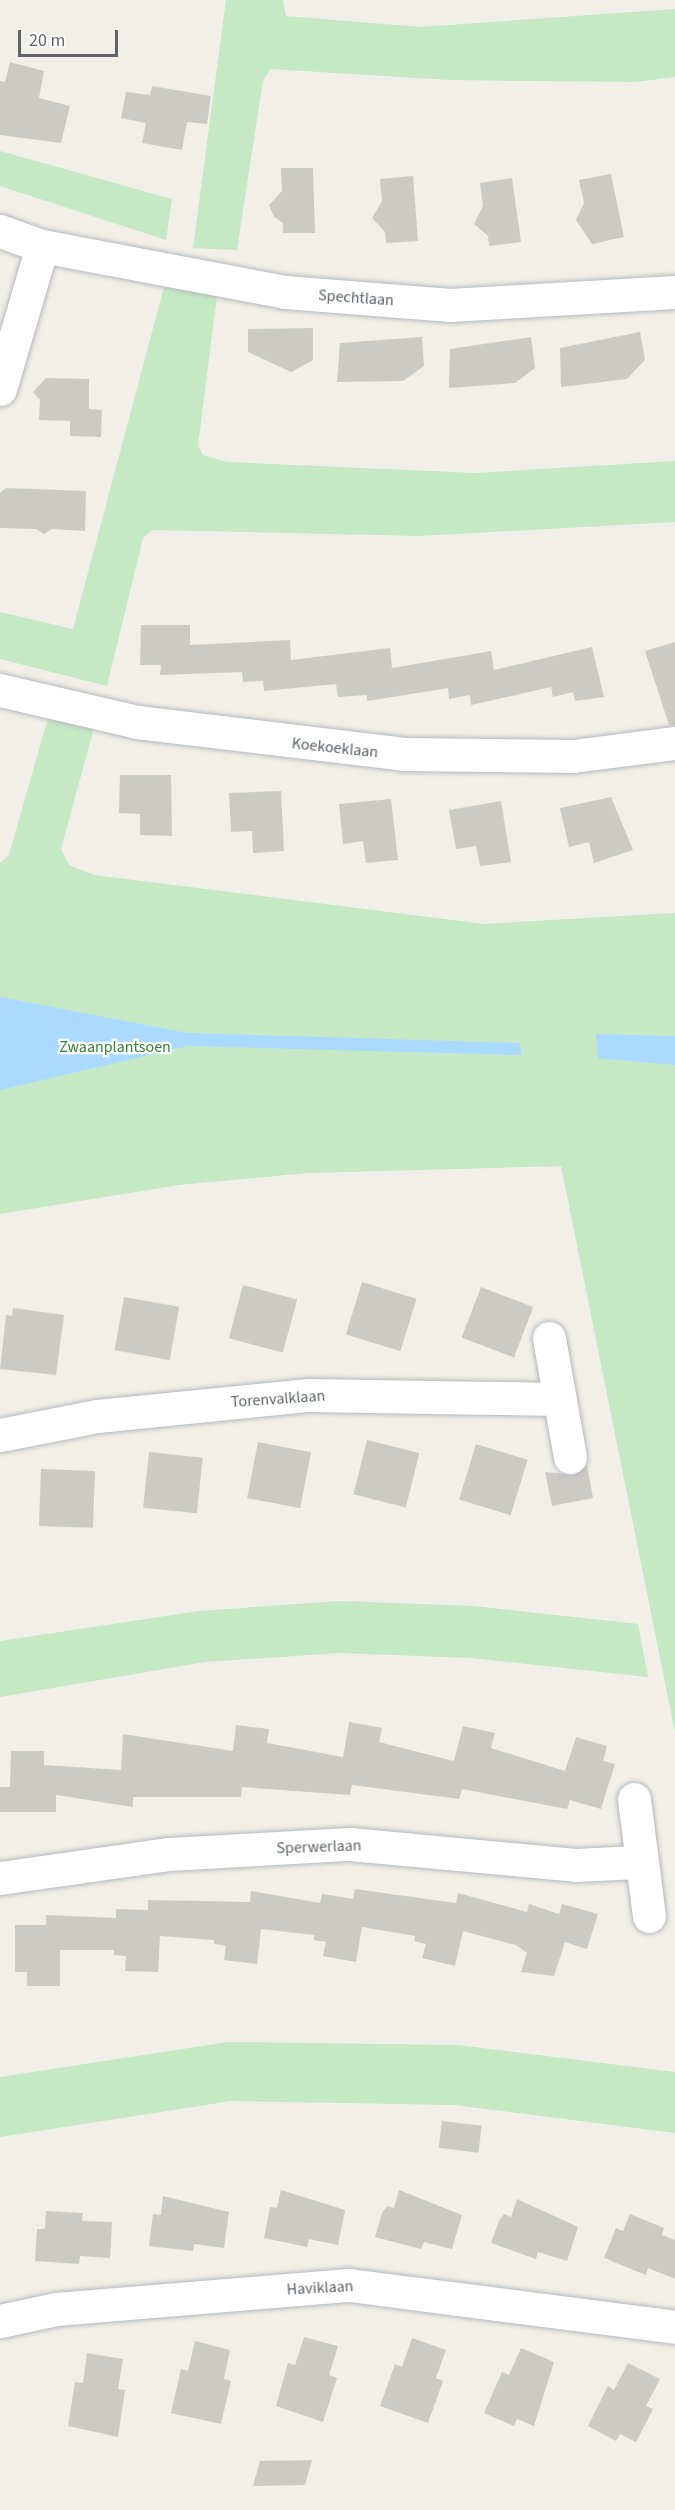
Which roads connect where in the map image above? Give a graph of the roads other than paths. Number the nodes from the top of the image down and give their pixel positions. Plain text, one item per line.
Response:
1 (0, 231) edge
2 (42, 246) junction
3 (675, 292) edge
4 (0, 389) edge
5 (0, 690) edge
6 (675, 744) edge
7 (549, 1338) dead end
8 (558, 1399) junction
9 (0, 1435) edge
10 (570, 1457) dead end
11 (634, 1799) dead end
12 (638, 1862) junction
13 (0, 1878) edge
14 (649, 1916) dead end
15 (0, 2321) edge
16 (675, 2327) edge

1 - 2 street, Spechtlaan
2 - 3 street, Spechtlaan
2 - 4 street
5 - 6 street, Koekoeklaan
7 - 8 street
8 - 9 street, Torenvalklaan
8 - 10 street
11 - 12 street
12 - 13 street, Sperwerlaan
12 - 14 street
15 - 16 street, Haviklaan

